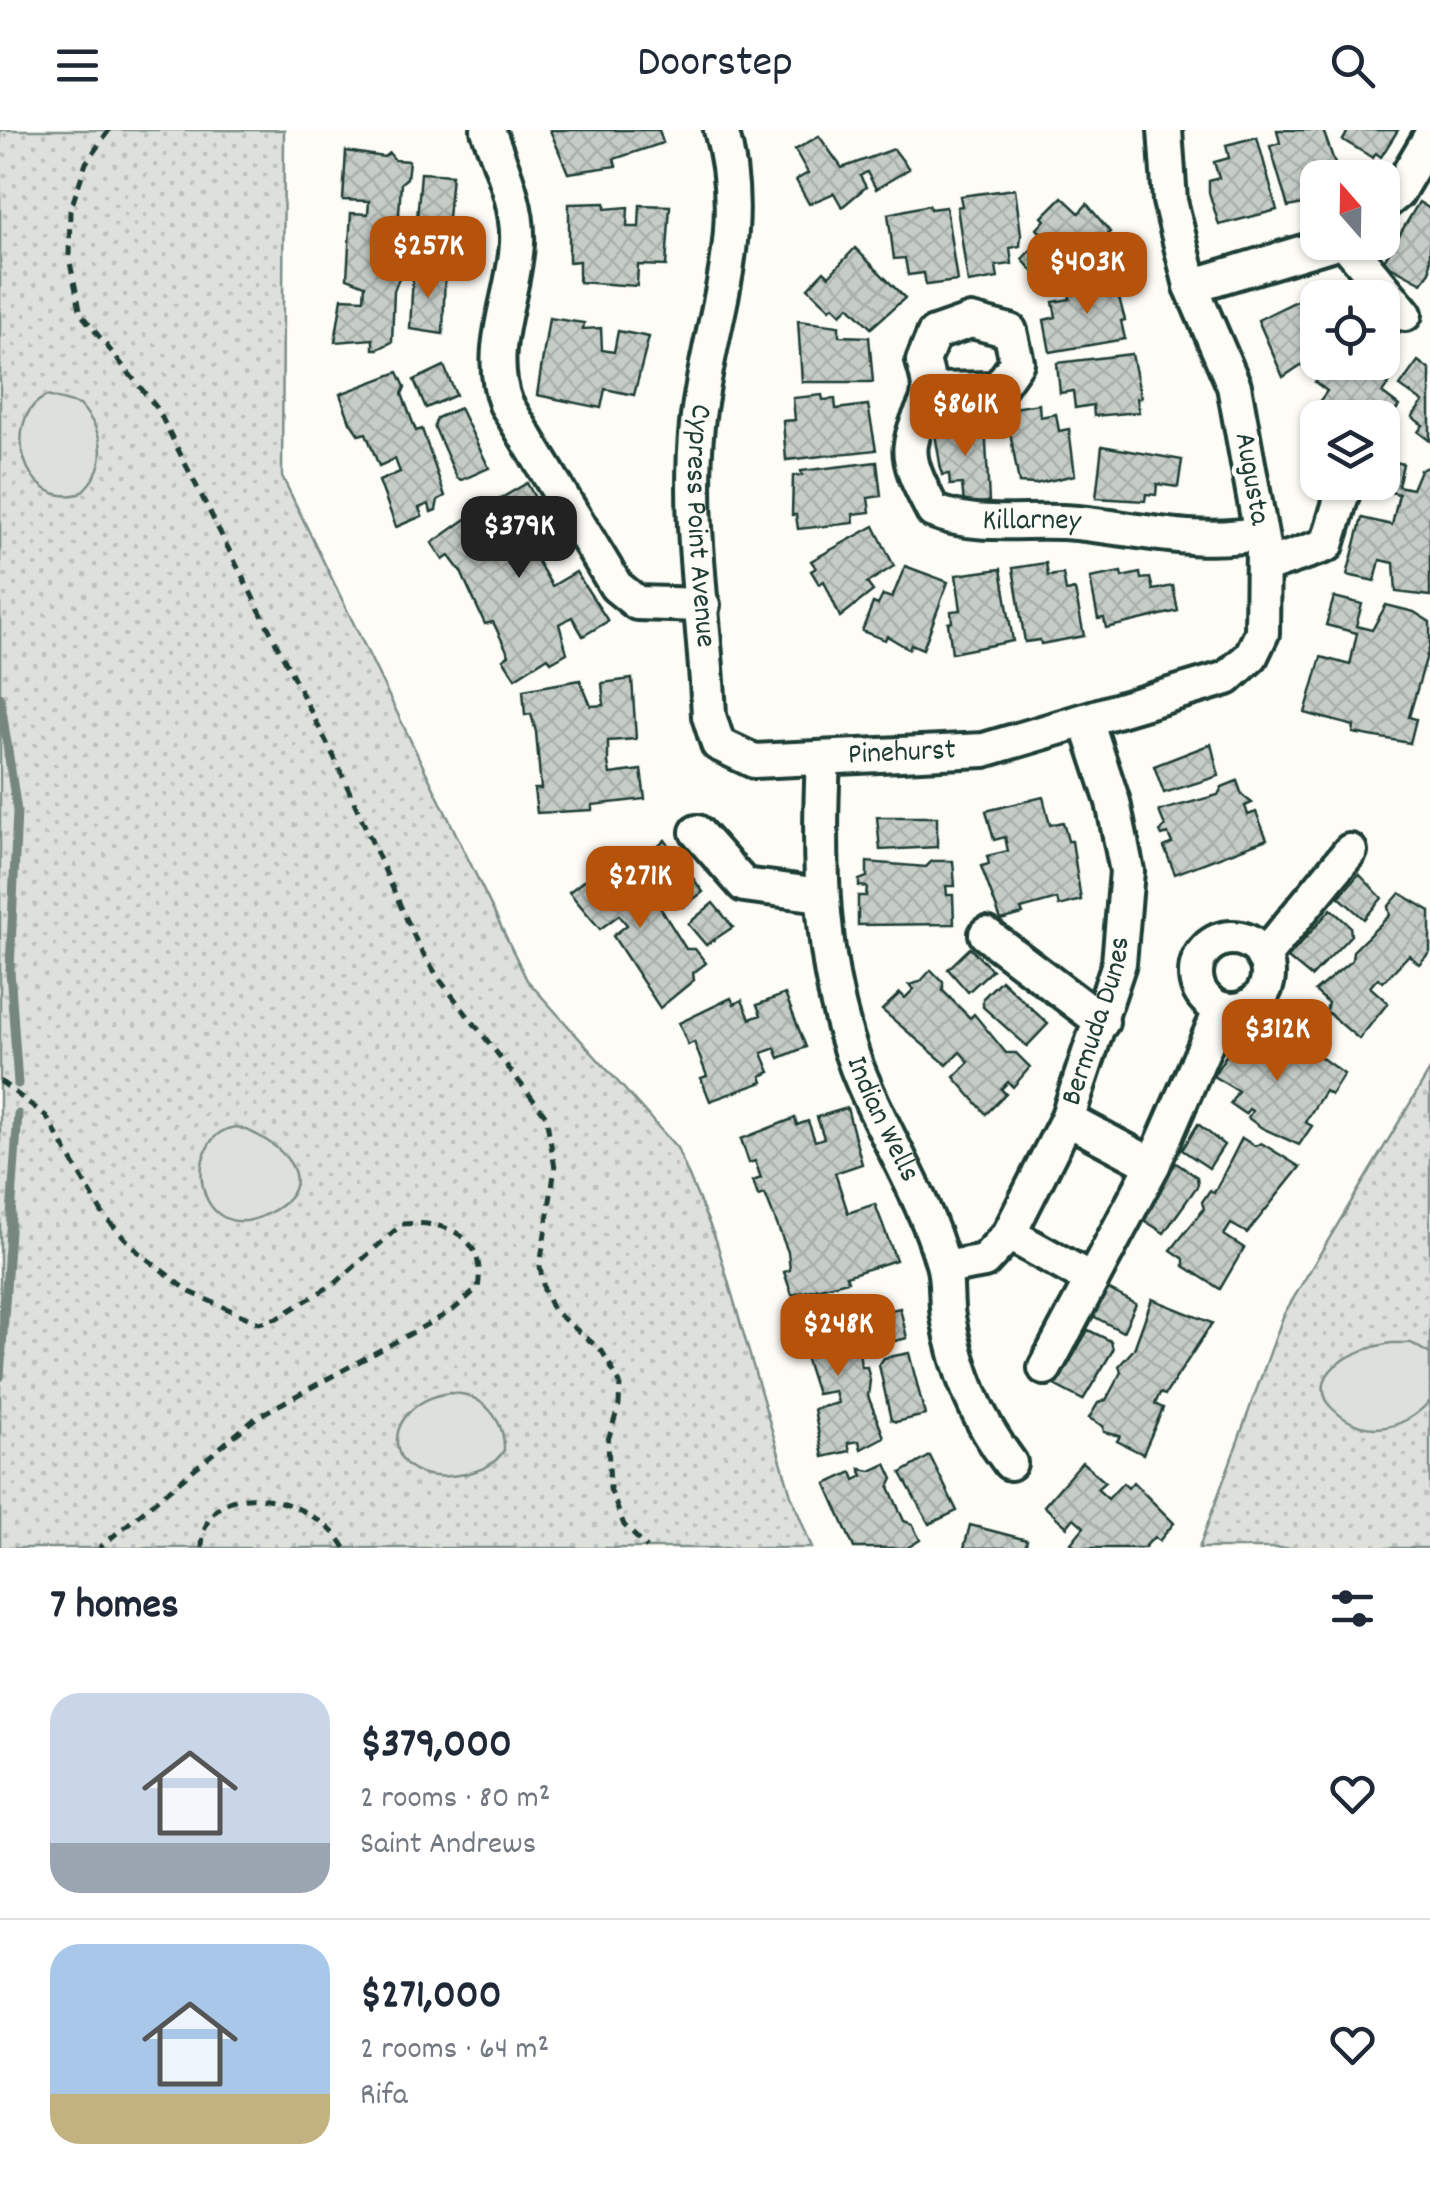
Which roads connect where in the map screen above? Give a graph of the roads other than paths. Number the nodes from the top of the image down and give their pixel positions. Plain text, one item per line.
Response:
1 (488, 130) edge
2 (721, 130) edge
3 (1165, 130) edge
4 (1430, 137) edge
5 (1400, 188) edge
6 (1300, 253) edge
7 (1360, 260) edge
8 (1191, 286) junction
9 (1405, 314) dead end
10 (932, 390) dead end
11 (1341, 500) edge
12 (1260, 533) junction
13 (1264, 566) junction
14 (703, 605) junction
15 (1087, 723) junction
16 (718, 744) joint
17 (823, 760) junction
18 (697, 832) dead end
19 (1350, 851) dead end
20 (822, 895) junction
21 (986, 934) dead end
22 (1263, 957) junction
23 (1221, 1009) junction
24 (1102, 1022) junction
25 (1067, 1119) junction
26 (1153, 1166) junction
27 (1009, 1234) junction
28 (945, 1268) junction
29 (1092, 1280) junction
30 (1045, 1368) dead end
31 (1010, 1463) dead end

1 - 14 street
2 - 14 street, Cypress Point Avenue
3 - 8 street, Augusta
4 - 5 street
6 - 8 street
7 - 9 street
8 - 12 street, Augusta
10 - 12 street, Killarney
11 - 13 street
12 - 13 street, Augusta
13 - 15 street, Augusta
14 - 16 street, Cypress Point Avenue
15 - 17 street, Pinehurst
15 - 24 street, Bermuda Dunes
16 - 17 street, Pinehurst
17 - 20 street, Indian Wells
18 - 20 street
19 - 22 street
20 - 28 street, Indian Wells
21 - 24 street
22 - 23 street
22 - 23 street
23 - 26 street
24 - 25 street, Bermuda Dunes
25 - 26 street
25 - 27 street, Bermuda Dunes
26 - 29 street
27 - 28 street, Bermuda Dunes
27 - 29 street
28 - 31 street, Indian Wells
29 - 30 street

